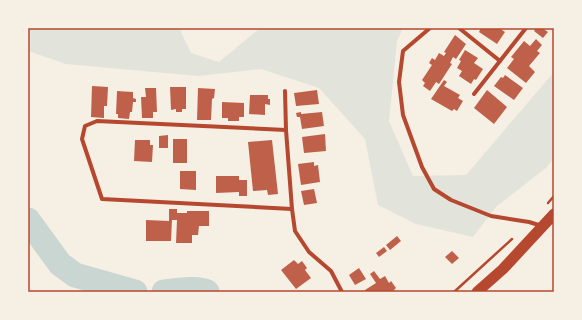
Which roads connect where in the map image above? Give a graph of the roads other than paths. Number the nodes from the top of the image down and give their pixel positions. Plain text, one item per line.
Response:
1 (430, 28) edge
2 (459, 28) edge
3 (526, 28) edge
4 (500, 60) junction
5 (285, 91) dead end
6 (474, 94) dead end
7 (286, 130) junction
8 (292, 209) junction
9 (554, 214) edge
10 (543, 227) junction
11 (342, 292) edge
12 (477, 292) edge

1 - 10 street
2 - 4 street
3 - 4 street
4 - 6 street
5 - 7 street
7 - 8 street
7 - 8 street
8 - 11 street
9 - 10 highway
10 - 12 highway

